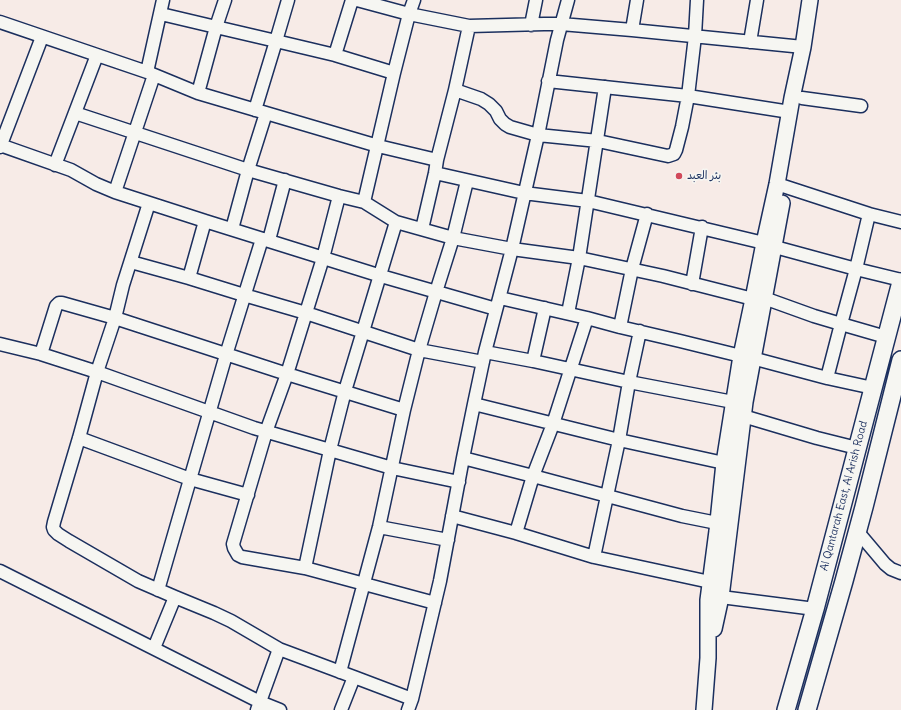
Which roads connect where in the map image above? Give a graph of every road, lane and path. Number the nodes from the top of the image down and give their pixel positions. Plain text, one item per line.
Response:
1 (163, 0) edge
2 (225, 0) edge
3 (288, 0) edge
4 (352, 0) edge
5 (357, 0) edge
6 (414, 0) edge
7 (536, 0) edge
8 (568, 0) edge
9 (636, 0) edge
10 (697, 0) edge
11 (756, 0) edge
12 (810, 0) edge
13 (821, 0) edge
14 (161, 14) junction
15 (409, 14) junction
16 (0, 22) edge
17 (561, 24) junction
18 (531, 25) junction
19 (469, 26) junction
20 (216, 28) junction
21 (632, 30) junction
22 (810, 30) junction
23 (695, 36) junction
24 (42, 37) junction
25 (276, 41) junction
26 (750, 42) junction
27 (803, 46) junction
28 (97, 55) junction
29 (335, 55) junction
30 (394, 73) junction
31 (150, 74) junction
32 (548, 81) junction
33 (605, 87) junction
34 (455, 90) junction
35 (198, 93) junction
36 (688, 96) junction
37 (802, 98) junction
38 (861, 106) dead end
39 (261, 111) junction
40 (790, 112) junction
41 (75, 113) junction
42 (135, 132) junction
43 (538, 135) junction
44 (598, 142) junction
45 (0, 146) edge
46 (378, 146) junction
47 (437, 160) junction
48 (55, 165) junction
49 (248, 170) junction
50 (435, 173) junction
51 (285, 180) junction
52 (467, 180) junction
53 (781, 186) junction
54 (115, 192) junction
55 (524, 193) junction
56 (339, 196) junction
57 (588, 201) junction
58 (364, 202) junction
59 (149, 203) junction
60 (647, 214) junction
61 (869, 214) junction
62 (205, 221) junction
63 (396, 222) junction
64 (901, 222) edge
65 (702, 227) junction
66 (232, 229) junction
67 (422, 229) junction
68 (454, 238) junction
69 (265, 240) junction
70 (769, 245) junction
71 (512, 249) junction
72 (323, 258) junction
73 (580, 258) junction
74 (131, 262) junction
75 (632, 269) junction
76 (856, 269) junction
77 (381, 276) junction
78 (189, 278) junction
79 (901, 281) edge
80 (692, 284) junction
81 (436, 292) junction
82 (244, 295) junction
83 (759, 299) junction
84 (498, 303) junction
85 (545, 308) junction
86 (306, 313) junction
87 (568, 313) junction
88 (115, 318) junction
89 (587, 318) junction
90 (841, 324) junction
91 (620, 327) junction
92 (363, 331) junction
93 (640, 331) junction
94 (886, 337) junction
95 (0, 344) edge
96 (419, 350) junction
97 (41, 354) junction
98 (226, 354) junction
99 (484, 357) junction
100 (746, 357) junction
101 (901, 360) edge
102 (533, 361) junction
103 (571, 369) junction
104 (97, 372) junction
105 (287, 374) junction
106 (827, 378) junction
107 (629, 382) junction
108 (873, 388) junction
109 (898, 389) edge
110 (345, 392) junction
111 (733, 402) junction
112 (474, 404) junction
113 (404, 410) junction
114 (210, 412) junction
115 (743, 416) junction
116 (553, 424) junction
117 (266, 432) junction
118 (79, 438) junction
119 (619, 440) junction
120 (857, 448) junction
121 (330, 450) junction
122 (463, 458) junction
123 (724, 462) junction
124 (392, 468) junction
125 (533, 476) junction
126 (190, 479) junction
127 (459, 482) junction
128 (248, 495) junction
129 (607, 496) junction
130 (452, 516) junction
131 (717, 523) junction
132 (379, 527) junction
133 (516, 533) junction
134 (856, 539) junction
135 (448, 540) junction
136 (832, 542) junction
137 (594, 557) junction
138 (305, 568) junction
139 (0, 570) edge
140 (901, 573) edge
141 (710, 582) junction
142 (364, 583) junction
143 (158, 590) junction
144 (721, 596) junction
145 (175, 597) junction
146 (435, 603) junction
147 (815, 609) junction
148 (154, 648) junction
149 (279, 649) junction
150 (708, 658) junction
151 (340, 672) junction
152 (354, 677) junction
153 (410, 704) edge
154 (259, 706) edge
155 (280, 710) edge
156 (341, 710) edge
157 (704, 710) edge
158 (786, 710) edge
159 (807, 710) edge

1 - 14 street
2 - 20 street
3 - 25 street
4 - 29 street
5 - 15 street
6 - 15 street
7 - 18 street
8 - 17 street
9 - 21 street
10 - 23 street
11 - 26 street
12 - 22 main road
13 - 22 main road
14 - 20 street
14 - 31 street
15 - 19 street
15 - 30 street
16 - 24 street
17 - 18 street
17 - 21 street
17 - 32 street
18 - 19 street
19 - 34 street
20 - 25 street
20 - 35 street
21 - 23 street
22 - 27 main road
22 - 37 main road
23 - 26 street
23 - 36 street
24 - 28 street
24 - 45 street
25 - 29 street
25 - 39 street
26 - 27 street
27 - 40 main road
28 - 31 street
28 - 41 street
29 - 30 street
30 - 46 street
31 - 35 street
31 - 42 street
32 - 33 street
32 - 43 street
33 - 36 street
33 - 44 street
34 - 43 street
34 - 47 street
35 - 39 street
36 - 40 street
36 - 44 street
37 - 38 street
37 - 53 main road
39 - 46 street
39 - 49 street
40 - 53 main road
41 - 42 street
41 - 48 street
42 - 49 street
42 - 54 street
43 - 44 street
43 - 55 street
44 - 57 street
45 - 48 street
46 - 47 street
46 - 58 street
47 - 50 street
48 - 54 street
49 - 51 street
49 - 66 street
50 - 52 street
50 - 67 street
51 - 56 street
51 - 69 street
52 - 55 street
52 - 68 street
53 - 61 street
53 - 70 main road
54 - 59 street
55 - 57 street
55 - 71 street
56 - 58 street
56 - 72 street
57 - 60 street
57 - 73 street
58 - 63 street
59 - 62 street
59 - 74 street
60 - 65 street
60 - 75 street
61 - 64 street
61 - 76 street
62 - 66 street
62 - 78 street
63 - 67 street
63 - 77 street
65 - 70 street
65 - 80 street
66 - 69 street
67 - 68 street
68 - 71 street
68 - 81 street
69 - 72 street
69 - 82 street
70 - 76 street
70 - 83 main road
71 - 73 street
71 - 84 street
72 - 77 street
72 - 86 street
73 - 75 street
73 - 87 street
74 - 78 street
74 - 88 street
75 - 80 street
75 - 91 street
76 - 79 street
76 - 90 street
77 - 81 street
77 - 92 street
78 - 82 street
79 - 94 highway, Al Qantarah East, Al Arish Road
80 - 83 street
81 - 84 street
81 - 96 street
82 - 86 street
82 - 98 street
83 - 90 street
83 - 100 main road
84 - 85 street
84 - 99 street
85 - 87 street
85 - 102 street
86 - 92 street
86 - 105 street
87 - 89 street
88 - 97 street
88 - 98 street
88 - 104 street
89 - 91 street
89 - 103 street
90 - 94 street
90 - 106 street
91 - 93 street
92 - 96 street
92 - 110 street
93 - 100 street
93 - 107 street
94 - 108 highway, Al Qantarah East, Al Arish Road
95 - 97 street
96 - 99 street
96 - 113 street
97 - 104 street
98 - 105 street
98 - 114 street
99 - 102 street
99 - 112 street
100 - 106 street
100 - 111 main road
100 - 115 main road
101 - 109 highway, Al Qantarah East, Al Arish Road
102 - 103 street
103 - 107 street
103 - 116 street
104 - 114 street
104 - 118 street
105 - 110 street
105 - 117 street
106 - 108 street
107 - 111 street
107 - 119 street
108 - 120 highway, Al Qantarah East, Al Arish Road
109 - 134 highway, Al Qantarah East, Al Arish Road
110 - 113 street
110 - 121 street
111 - 123 main road
112 - 116 street
112 - 122 street
113 - 124 street
114 - 117 street
114 - 126 street
115 - 120 street
115 - 144 main road
116 - 119 street
116 - 125 street
117 - 121 street
117 - 128 street
118 - 126 street
118 - 143 street
119 - 123 street
119 - 129 street
120 - 136 highway, Al Qantarah East, Al Arish Road
121 - 124 street
121 - 138 street
122 - 125 street
122 - 127 street
123 - 131 main road
124 - 127 street
124 - 132 street
125 - 129 street
125 - 133 street
126 - 128 street
126 - 143 street
127 - 130 street
128 - 138 street
129 - 131 street
129 - 137 street
130 - 133 street
130 - 135 street
131 - 141 main road
132 - 135 street
132 - 142 street
133 - 137 street
134 - 136 highway
134 - 140 street
134 - 159 highway, Al Qantarah East, Al Arish Road
135 - 146 street
136 - 147 highway, Al Qantarah East, Al Arish Road
137 - 141 street
138 - 142 street
139 - 148 street
141 - 150 main road
142 - 146 street
142 - 151 street
143 - 145 street
144 - 147 street
144 - 150 main road
145 - 148 street
145 - 149 street
146 - 153 street
147 - 158 highway, Al Qantarah East, Al Arish Road
148 - 154 street
149 - 151 street
149 - 154 street
150 - 157 main road
151 - 152 street
152 - 153 street
152 - 156 street
154 - 155 street

